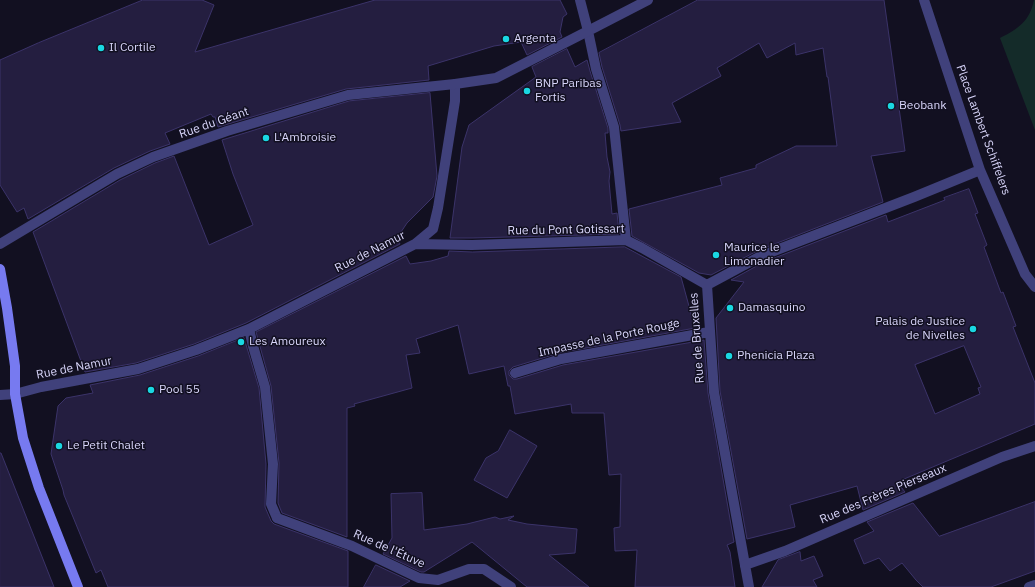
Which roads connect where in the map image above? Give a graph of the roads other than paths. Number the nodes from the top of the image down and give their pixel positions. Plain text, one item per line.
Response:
1 (580, 0) edge
2 (648, 0) edge
3 (924, 0) edge
4 (588, 31) junction
5 (455, 84) junction
6 (980, 170) junction
7 (626, 240) junction
8 (0, 244) edge
9 (415, 244) junction
10 (0, 269) edge
11 (706, 285) junction
12 (1035, 287) edge
13 (249, 329) junction
14 (709, 332) junction
15 (515, 373) dead end
16 (15, 394) junction
17 (0, 395) edge
18 (1033, 446) edge
19 (745, 565) junction
20 (1035, 585) edge
21 (78, 587) edge
22 (511, 587) edge
23 (749, 587) edge
24 (1029, 587) edge

1 - 4 street
2 - 4 street
3 - 6 street, Place Lambert Schiffelers
4 - 5 street
4 - 7 street
5 - 8 street, Rue du Géant
5 - 9 street, Rue de Namur
6 - 11 street, Rue de Bruxelles
6 - 12 street, Place Lambert Schiffelers
7 - 9 street, Rue du Pont Gotissart
7 - 11 street, Rue du Pont Gotissart
9 - 13 street, Rue de Namur
10 - 16 main road
11 - 14 street, Rue de Bruxelles
13 - 16 street, Rue de Namur
13 - 22 street, Rue de l'Étuve
14 - 15 street, Impasse de la Porte Rouge
14 - 19 street, Rue de Bruxelles
16 - 17 street, Rue de Namur
16 - 21 main road
18 - 19 street, Rue des Frères Pierseaux
19 - 23 street, Rue de Bruxelles
20 - 24 street

